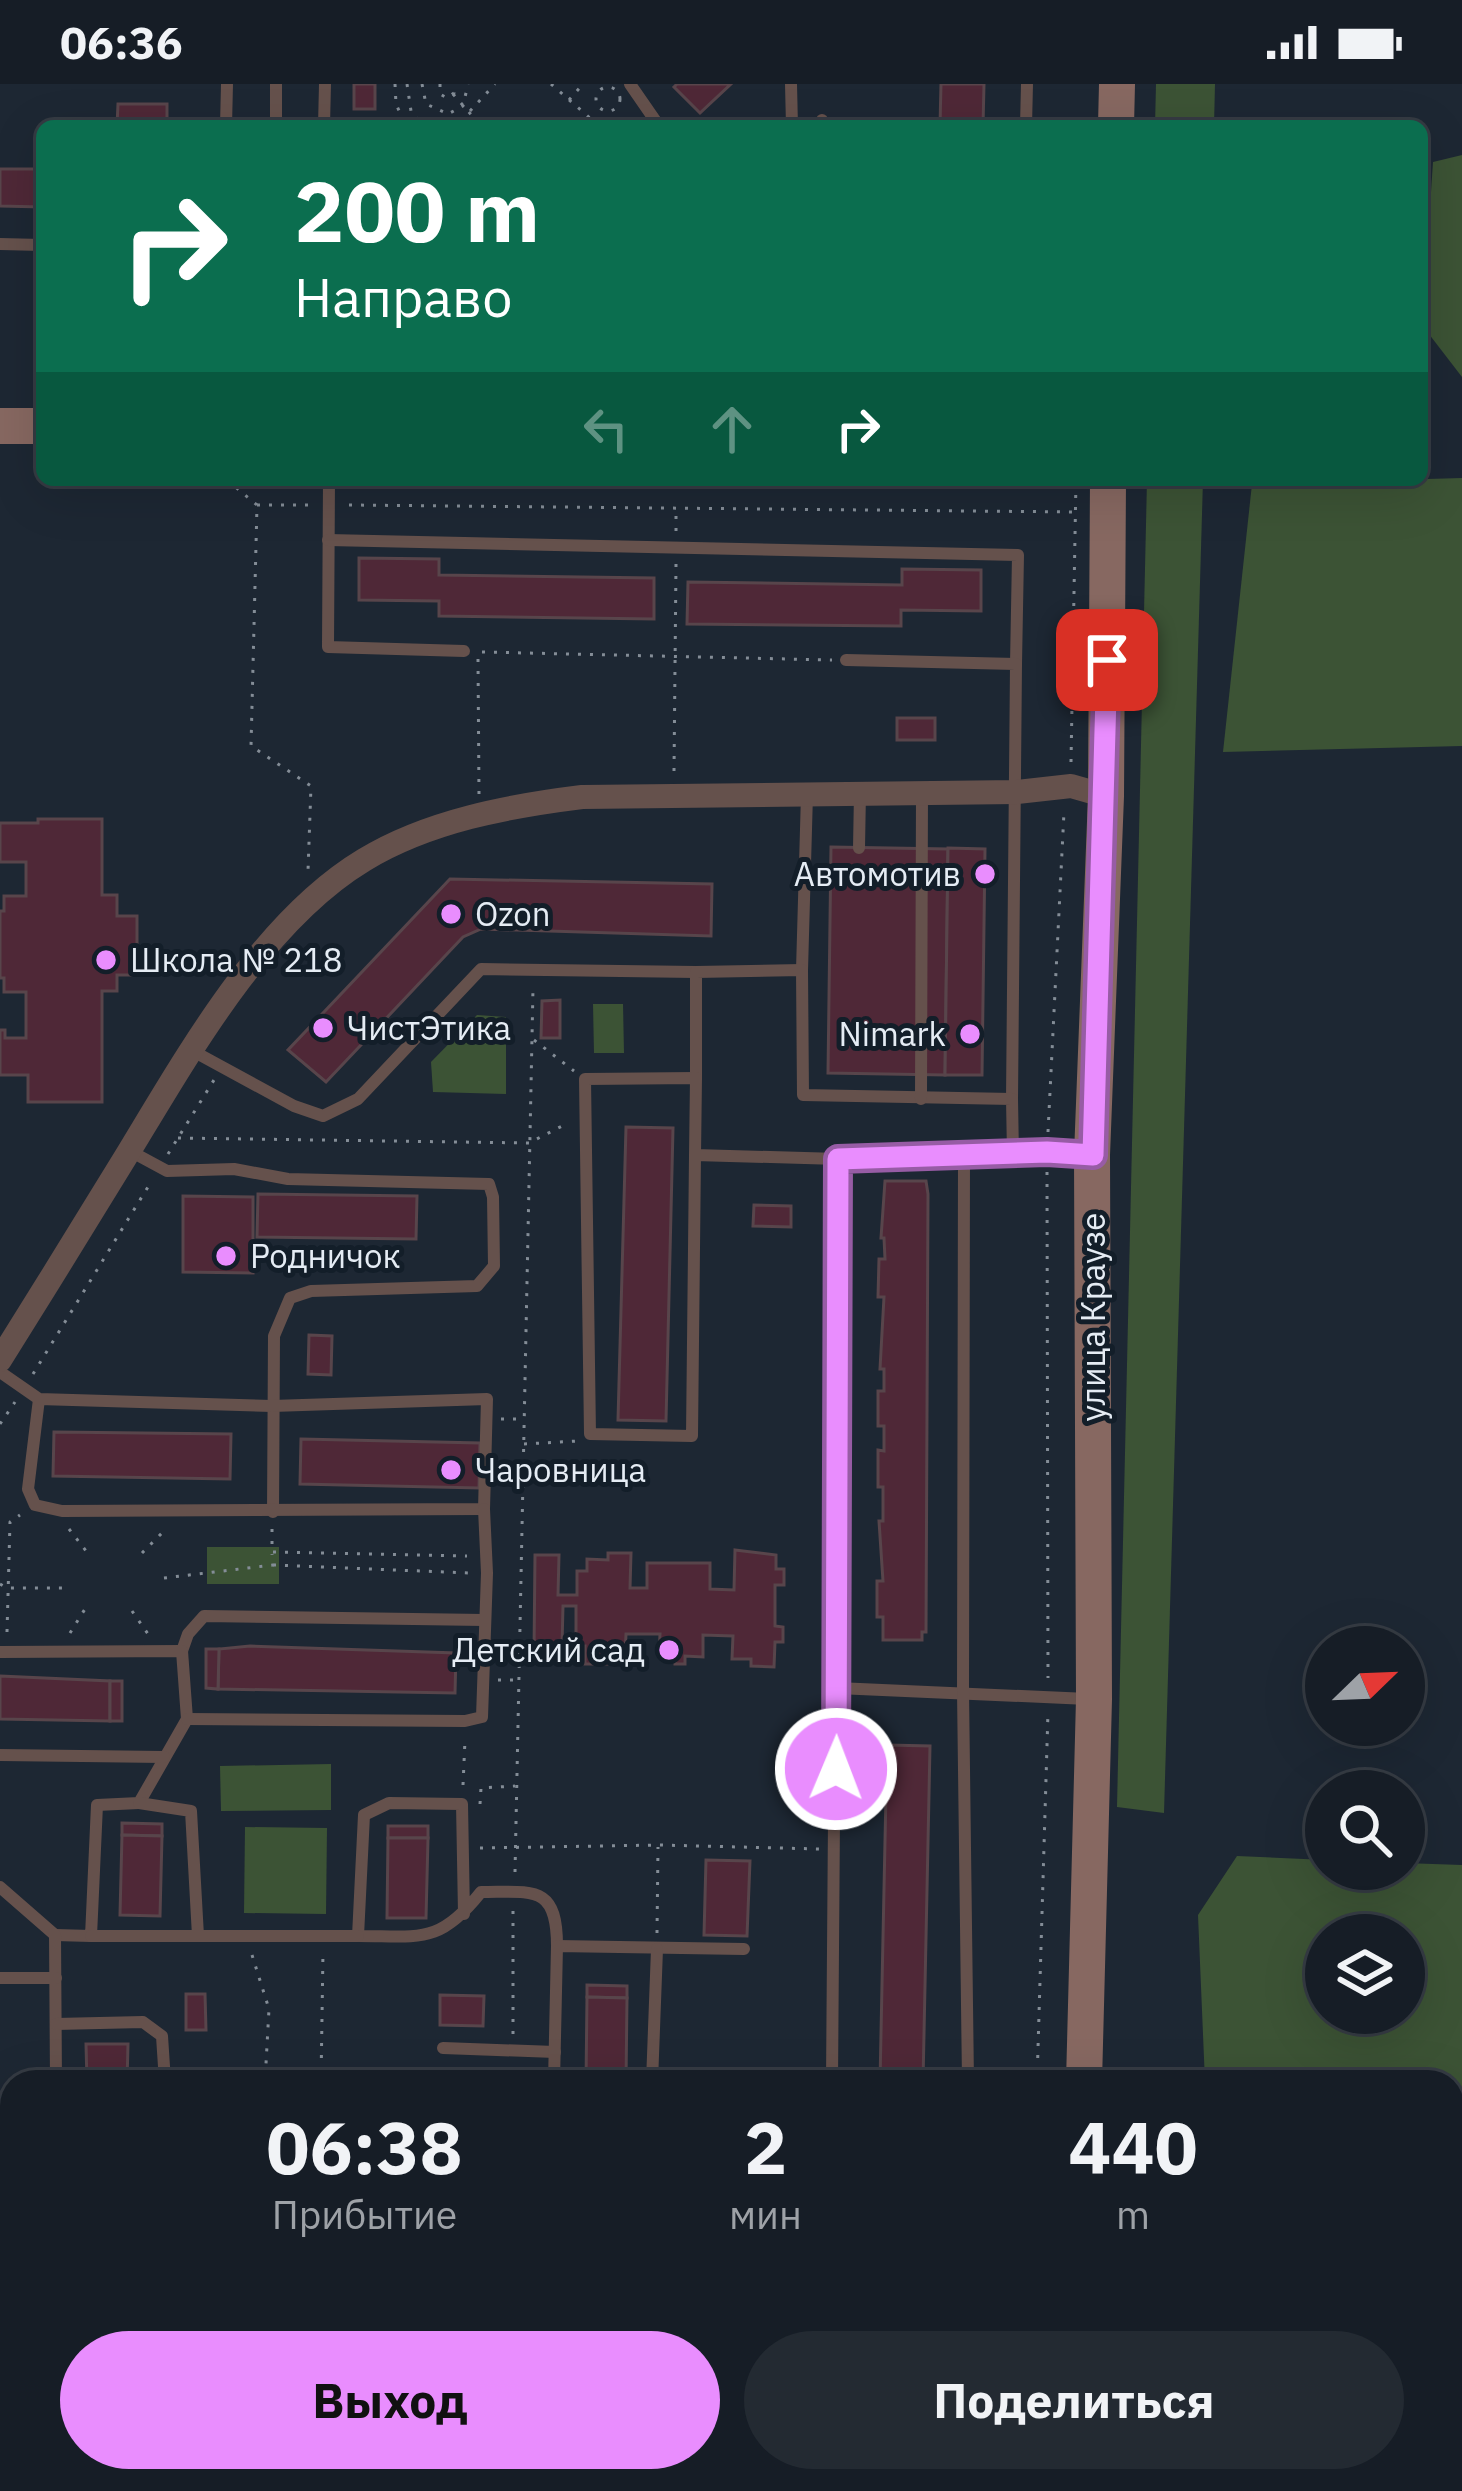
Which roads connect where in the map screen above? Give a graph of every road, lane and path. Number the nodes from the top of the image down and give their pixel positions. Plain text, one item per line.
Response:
1 (227, 84) edge
2 (276, 84) edge
3 (325, 84) edge
4 (395, 84) edge
5 (407, 84) edge
6 (422, 84) edge
7 (440, 84) edge
8 (452, 84) edge
9 (495, 84) edge
10 (551, 84) edge
11 (583, 84) edge
12 (592, 84) edge
13 (630, 84) edge
14 (791, 84) edge
15 (1027, 84) edge
16 (1117, 84) edge
17 (469, 87) edge
18 (599, 90) junction
19 (394, 91) junction
20 (489, 91) junction
21 (406, 92) junction
22 (453, 94) junction
23 (569, 100) junction
24 (463, 106) junction
25 (618, 106) junction
26 (469, 112) junction
27 (629, 116) dead end
28 (226, 120) edge
29 (276, 120) edge
30 (324, 120) edge
31 (404, 120) edge
32 (418, 120) edge
33 (476, 120) edge
34 (592, 120) edge
35 (655, 120) edge
36 (792, 120) edge
37 (1026, 120) edge
38 (1116, 120) edge
39 (0, 244) edge
40 (36, 245) edge
41 (0, 426) edge
42 (36, 426) edge
43 (234, 486) edge
44 (329, 486) edge
45 (1076, 486) edge
46 (1108, 486) edge
47 (257, 505) junction
48 (328, 505) junction
49 (676, 508) junction
50 (1075, 512) junction
51 (328, 540) junction
52 (676, 547) junction
53 (464, 651) dead end
54 (675, 656) junction
55 (846, 660) joint
56 (1016, 664) junction
57 (860, 791) junction
58 (1088, 791) junction
59 (1017, 792) junction
60 (922, 793) junction
61 (807, 794) junction
62 (674, 796) junction
63 (479, 816) junction
64 (859, 848) dead end
65 (306, 908) junction
66 (533, 968) junction
67 (802, 970) junction
68 (696, 972) junction
69 (532, 1039) junction
70 (191, 1050) junction
71 (221, 1069) junction
72 (696, 1078) junction
73 (585, 1079) junction
74 (921, 1099) junction
75 (1012, 1099) junction
76 (584, 1116) junction
77 (178, 1138) junction
78 (529, 1143) junction
79 (129, 1151) junction
80 (1047, 1152) junction
81 (695, 1155) junction
82 (1013, 1155) junction
83 (1093, 1155) junction
84 (964, 1157) junction
85 (838, 1159) junction
86 (160, 1168) junction
87 (0, 1360) edge
88 (0, 1372) edge
89 (23, 1390) junction
90 (39, 1399) junction
91 (272, 1406) junction
92 (0, 1424) edge
93 (590, 1434) junction
94 (524, 1444) junction
95 (34, 1505) junction
96 (176, 1508) junction
97 (484, 1508) junction
98 (62, 1511) junction
99 (273, 1512) junction
100 (10, 1522) junction
101 (0, 1528) edge
102 (272, 1552) junction
103 (142, 1553) dead end
104 (90, 1556) dead end
105 (486, 1557) junction
106 (273, 1565) junction
107 (487, 1574) junction
108 (164, 1578) dead end
109 (0, 1584) edge
110 (7, 1588) junction
111 (62, 1588) dead end
112 (86, 1609) dead end
113 (132, 1611) dead end
114 (484, 1620) junction
115 (159, 1650) junction
116 (182, 1651) junction
117 (4, 1652) edge
118 (55, 1653) junction
119 (484, 1680) junction
120 (519, 1680) junction
121 (837, 1688) junction
122 (963, 1691) junction
123 (1048, 1696) junction
124 (1094, 1700) junction
125 (188, 1719) junction
126 (465, 1721) junction
127 (0, 1755) edge
128 (164, 1757) junction
129 (517, 1786) junction
130 (139, 1803) junction
131 (462, 1804) junction
132 (480, 1808) dead end
133 (658, 1845) junction
134 (478, 1848) dead end
135 (516, 1848) junction
136 (835, 1850) junction
137 (0, 1886) edge
138 (514, 1892) junction
139 (464, 1914) junction
140 (55, 1935) junction
141 (91, 1936) junction
142 (198, 1936) junction
143 (246, 1936) junction
144 (358, 1936) junction
145 (323, 1937) junction
146 (557, 1946) junction
147 (657, 1949) junction
148 (745, 1949) dead end
149 (0, 1978) edge
150 (56, 1978) junction
151 (56, 2024) junction
152 (443, 2048) dead end
153 (512, 2051) junction
154 (555, 2052) junction
155 (56, 2070) edge
156 (163, 2070) edge
157 (266, 2070) edge
158 (321, 2070) edge
159 (512, 2070) edge
160 (554, 2070) edge
161 (652, 2070) edge
162 (832, 2070) edge
163 (968, 2070) edge
164 (1037, 2070) edge
165 (1084, 2070) edge

1 - 28 lane
2 - 29 lane
3 - 30 lane
4 - 19 path
5 - 21 path
6 - 24 path
7 - 22 path
8 - 22 path
9 - 20 path
10 - 23 path
11 - 23 path
12 - 18 path
13 - 35 lane
14 - 36 lane
15 - 37 lane
16 - 38 main road
17 - 20 path
17 - 24 path
18 - 25 path
18 - 25 path
19 - 21 path
19 - 31 path
20 - 26 path
21 - 32 path
22 - 24 path
23 - 34 path
24 - 26 path
25 - 27 path
26 - 33 path
39 - 40 lane
41 - 42 main road
43 - 47 path
44 - 48 lane
45 - 50 path
46 - 58 main road, улица Краузе
47 - 48 path
47 - 65 path
48 - 49 path
48 - 51 lane
49 - 50 path
49 - 52 path
50 - 58 path
51 - 52 lane
51 - 53 lane
52 - 54 path
52 - 56 lane
54 - 55 path
54 - 62 path
54 - 63 path
55 - 56 lane
56 - 59 lane
57 - 60 street
57 - 61 street
57 - 64 lane
58 - 59 street
58 - 80 path
58 - 83 main road, улица Краузе
59 - 60 street
59 - 75 lane
60 - 74 lane
61 - 62 street
61 - 67 lane
62 - 63 street
63 - 65 street
65 - 70 street
66 - 68 lane
66 - 69 path
66 - 71 lane
67 - 68 lane
67 - 74 lane
68 - 72 lane
69 - 73 path
69 - 78 path
70 - 71 lane
70 - 79 street
71 - 77 path
72 - 73 lane
72 - 81 lane
73 - 76 lane
74 - 75 lane
75 - 82 lane
76 - 78 path
76 - 93 lane
77 - 78 path
77 - 86 path
78 - 94 path
79 - 86 lane
79 - 87 street
80 - 82 lane
80 - 83 lane
80 - 123 path
81 - 85 lane
81 - 93 lane
82 - 84 lane
83 - 124 main road, улица Краузе
84 - 85 lane
84 - 122 lane
85 - 121 lane
86 - 89 path
86 - 91 lane
88 - 89 lane
89 - 90 lane
89 - 92 path
90 - 91 lane
90 - 95 lane
91 - 97 lane
91 - 99 lane
93 - 94 path
94 - 120 path
95 - 98 lane
95 - 100 path
96 - 98 lane
96 - 99 lane
96 - 103 path
97 - 99 lane
97 - 105 lane
98 - 104 path
99 - 102 path
100 - 101 path
100 - 110 path
102 - 105 path
102 - 106 path
105 - 107 lane
106 - 107 path
106 - 108 path
107 - 114 lane
109 - 110 path
110 - 111 path
110 - 117 path
112 - 118 path
113 - 115 path
114 - 116 lane
114 - 119 lane
115 - 116 lane
115 - 118 lane
116 - 125 lane
117 - 118 lane
119 - 120 path
119 - 126 lane
120 - 129 path
121 - 122 lane
121 - 136 lane
122 - 123 lane
122 - 163 lane
123 - 124 lane
123 - 164 path
124 - 165 main road, улица Краузе
125 - 126 lane
125 - 128 lane
126 - 131 path
127 - 128 lane
128 - 130 lane
129 - 132 path
129 - 135 path
130 - 141 lane
130 - 142 lane
131 - 139 lane
131 - 144 lane
133 - 135 path
133 - 136 path
133 - 147 path
134 - 135 path
135 - 138 path
136 - 162 lane
137 - 140 lane
138 - 139 lane
138 - 146 lane
138 - 153 path
139 - 144 lane
140 - 141 lane
140 - 150 lane
141 - 142 lane
142 - 143 lane
143 - 145 lane
143 - 157 path
144 - 145 lane
145 - 158 path
146 - 147 lane
146 - 154 lane
147 - 148 lane
147 - 161 lane
149 - 150 lane
150 - 151 lane
151 - 155 lane
151 - 156 lane
152 - 153 lane
153 - 154 lane
153 - 159 path
154 - 160 lane

